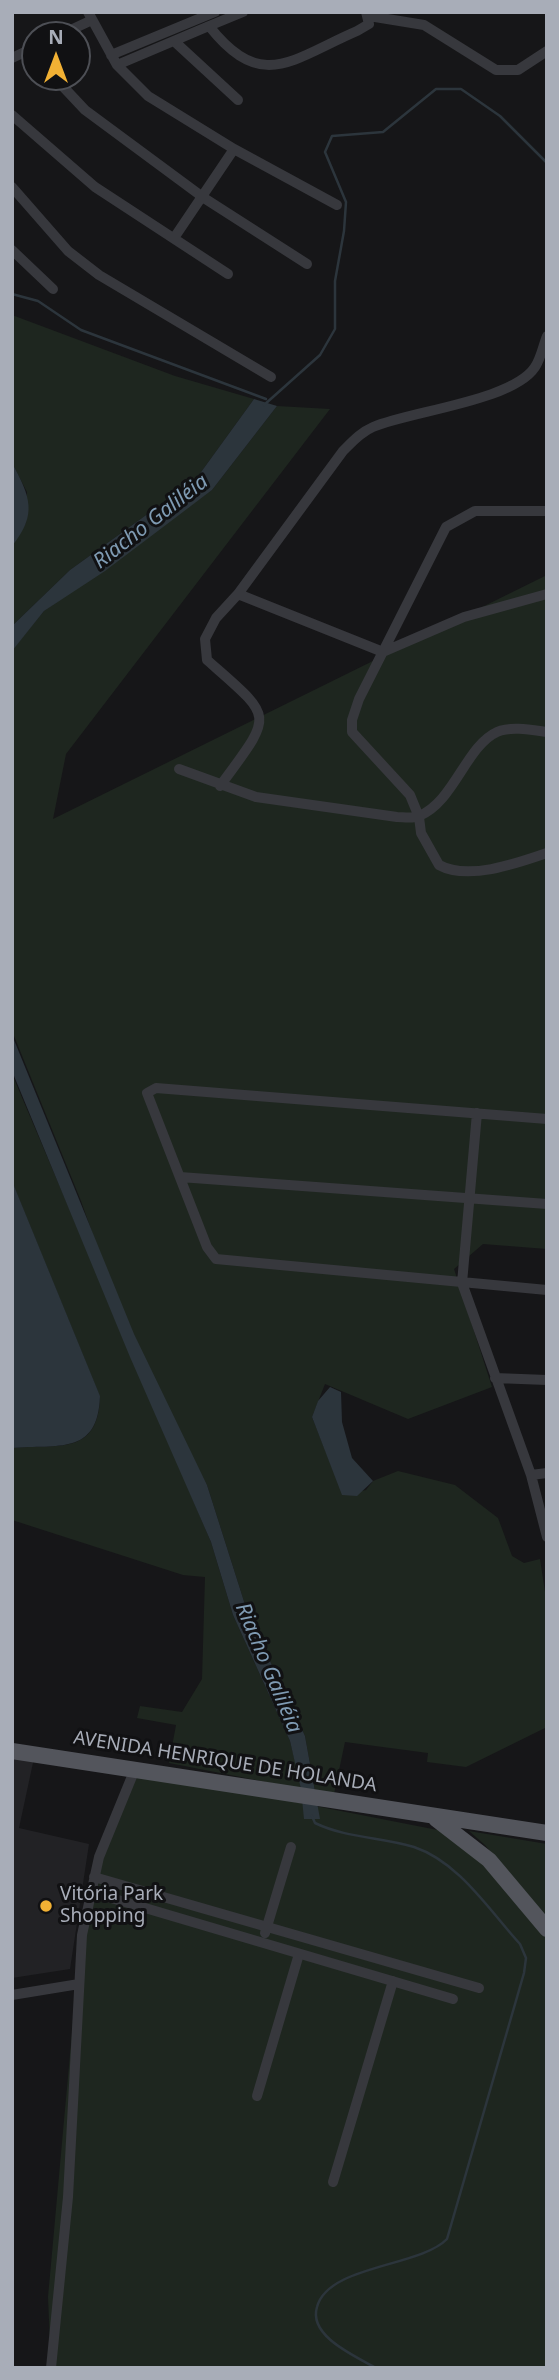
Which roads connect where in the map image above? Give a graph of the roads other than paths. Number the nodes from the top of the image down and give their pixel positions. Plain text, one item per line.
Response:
1 (215, 12) edge
2 (243, 12) edge
3 (368, 14) edge
4 (90, 16) edge
5 (209, 26) junction
6 (174, 41) junction
7 (547, 51) edge
8 (114, 60) junction
9 (67, 91) edge
10 (238, 100) dead end
11 (12, 115) edge
12 (234, 149) junction
13 (12, 187) edge
14 (204, 198) junction
15 (337, 205) dead end
16 (174, 238) junction
17 (12, 250) edge
18 (307, 264) dead end
19 (228, 274) dead end
20 (53, 289) dead end
21 (547, 336) edge
22 (271, 377) dead end
23 (547, 511) edge
24 (238, 594) junction
25 (547, 594) edge
26 (383, 652) junction
27 (547, 732) edge
28 (179, 769) dead end
29 (220, 786) junction
30 (419, 817) junction
31 (547, 853) edge
32 (477, 1112) junction
33 (547, 1119) edge
34 (180, 1177) junction
35 (470, 1197) junction
36 (547, 1204) edge
37 (461, 1283) junction
38 (547, 1290) edge
39 (495, 1378) junction
40 (547, 1380) edge
41 (547, 1473) edge
42 (531, 1475) junction
43 (547, 1538) edge
44 (12, 1751) edge
45 (135, 1769) junction
46 (431, 1816) junction
47 (547, 1833) edge
48 (291, 1847) dead end
49 (94, 1877) junction
50 (91, 1892) junction
51 (186, 1903) junction
52 (182, 1919) junction
53 (267, 1927) junction
54 (547, 1929) edge
55 (262, 1943) junction
56 (299, 1954) junction
57 (393, 1981) junction
58 (79, 1984) junction
59 (479, 1987) dead end
60 (12, 1994) edge
61 (453, 1999) dead end
62 (257, 2096) dead end
63 (333, 2182) dead end
64 (51, 2368) edge

1 - 8 street
2 - 5 street
3 - 5 street
3 - 7 street
4 - 8 street
5 - 6 street
6 - 8 street
6 - 10 street
8 - 12 street
9 - 14 street
11 - 16 street
12 - 14 street
12 - 15 street
13 - 22 street
14 - 16 street
14 - 18 street
16 - 19 street
17 - 20 street
21 - 24 street
23 - 26 street
24 - 26 street
24 - 29 street
25 - 26 street
26 - 30 street
27 - 30 street
28 - 29 street
29 - 30 street
30 - 31 street
32 - 33 street
32 - 34 street
32 - 35 street
34 - 35 street
34 - 37 street
35 - 36 street
35 - 37 street
37 - 38 street
37 - 39 street
39 - 40 street
39 - 42 street
41 - 42 street
42 - 43 street
44 - 45 main road, AVENIDA HENRIQUE DE HOLANDA
45 - 46 main road, AVENIDA HENRIQUE DE HOLANDA
45 - 49 street
46 - 47 main road, AVENIDA HENRIQUE DE HOLANDA
46 - 54 main road, AVENIDA HENRIQUE DE HOLANDA
48 - 53 street
49 - 50 street
49 - 51 street
50 - 52 street
50 - 58 street
51 - 52 street
51 - 53 street
52 - 55 street
53 - 55 street
53 - 59 street
55 - 56 street
56 - 57 street
56 - 62 street
57 - 61 street
57 - 63 street
58 - 60 street
58 - 64 street

